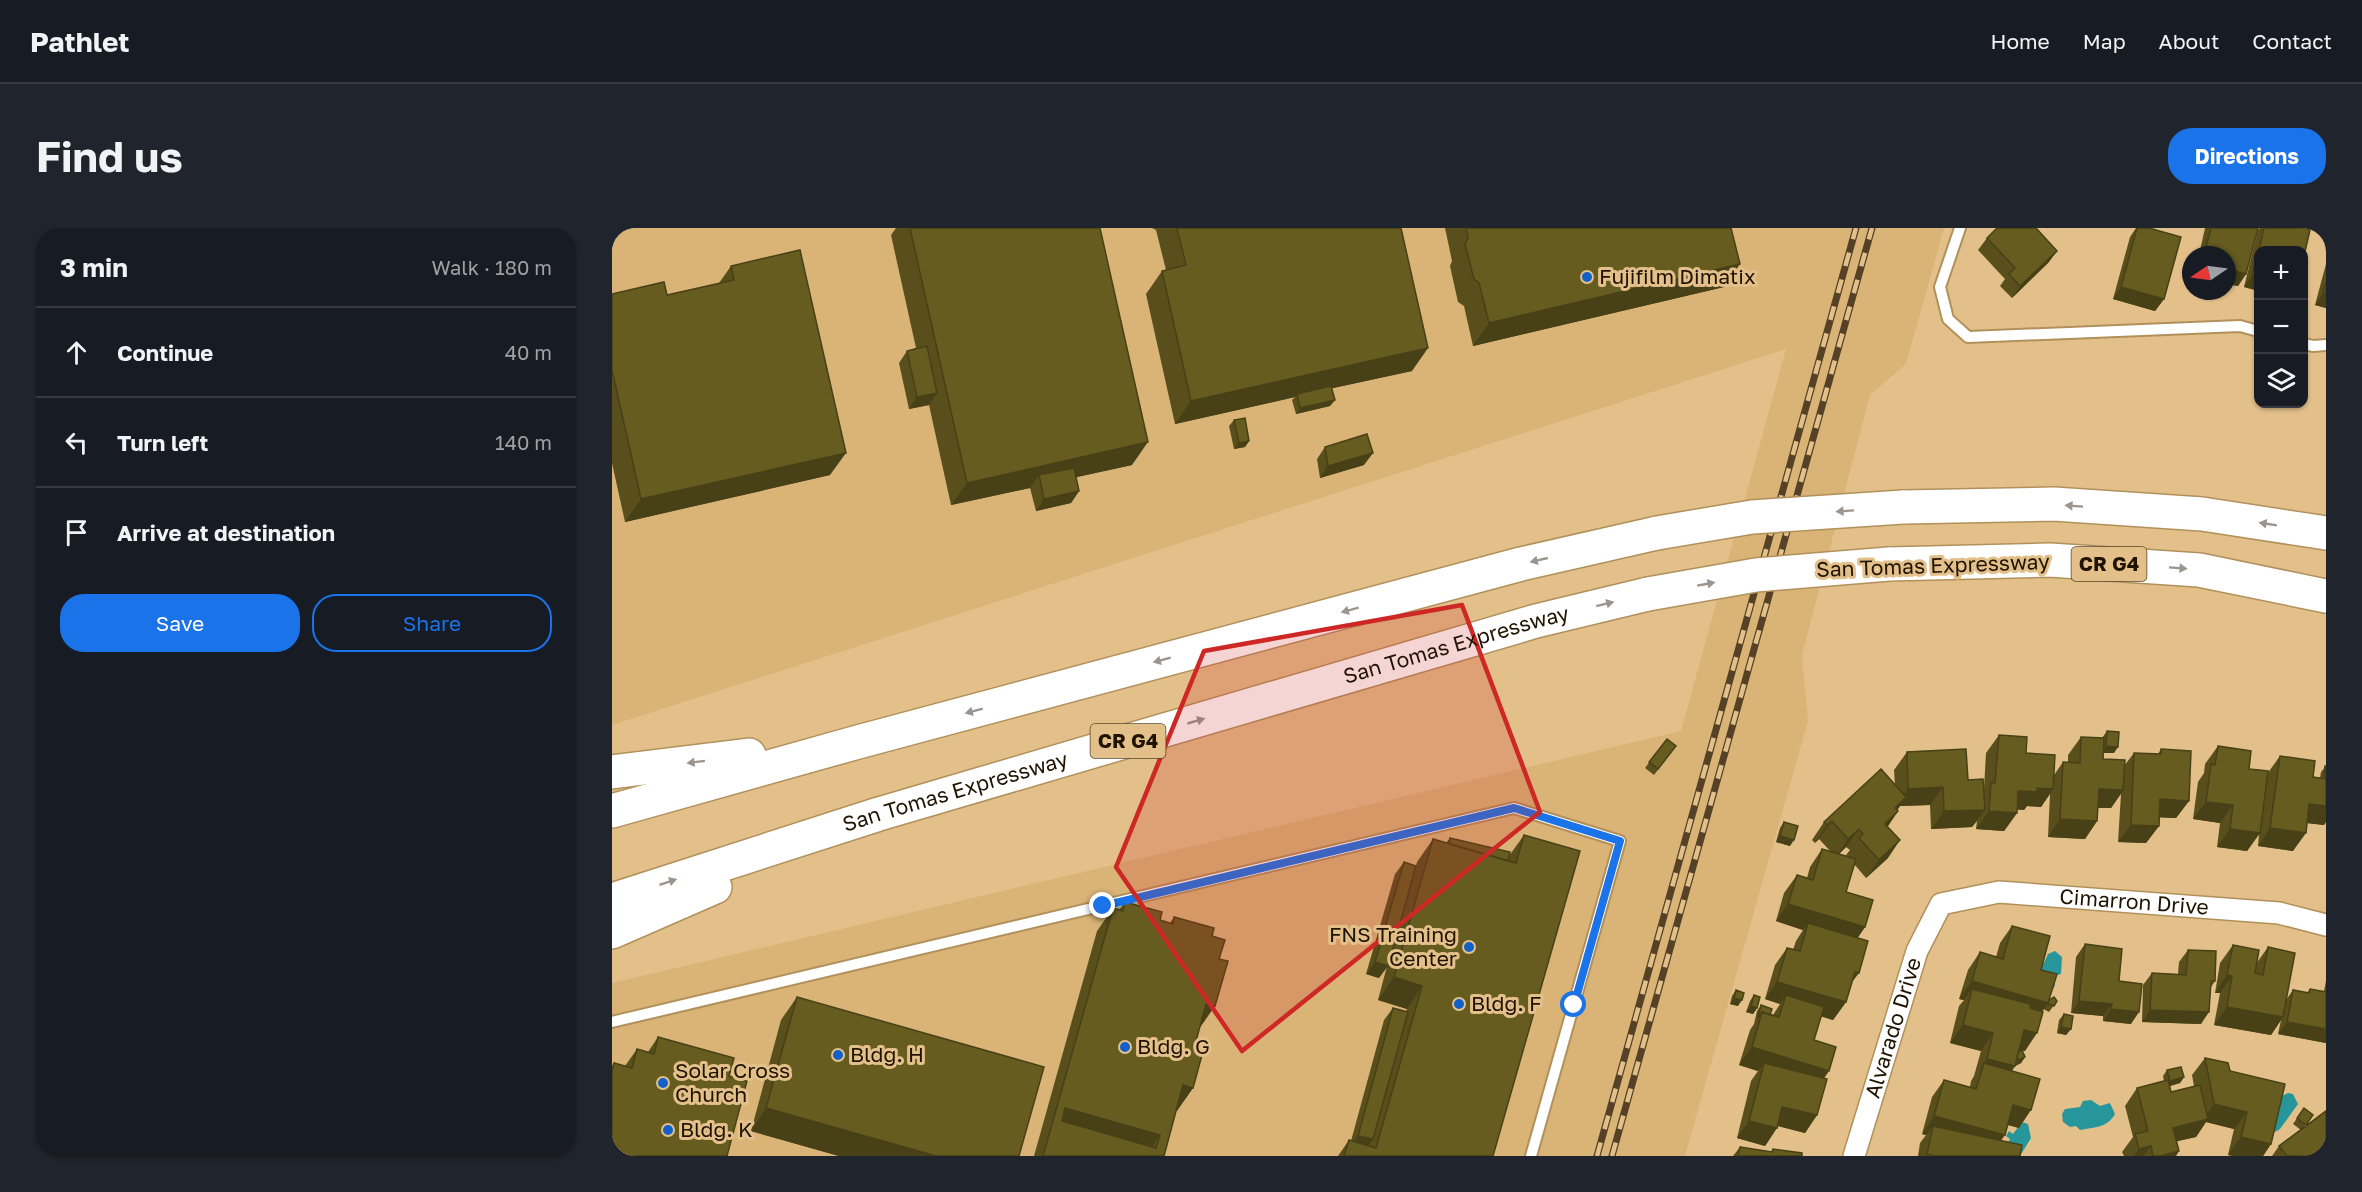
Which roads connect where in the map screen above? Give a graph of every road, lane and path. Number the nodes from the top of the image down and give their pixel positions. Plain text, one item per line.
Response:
1 (1960, 228) edge
2 (2254, 330) edge
3 (2308, 345) edge
4 (2326, 345) edge
5 (2326, 533) edge
6 (2326, 596) edge
7 (858, 742) junction
8 (612, 772) edge
9 (612, 811) edge
10 (879, 814) junction
11 (612, 900) edge
12 (1941, 904) joint
13 (2326, 925) edge
14 (612, 932) edge
15 (612, 1022) edge
16 (1531, 1156) edge
17 (1854, 1156) edge

1 - 2 lane
3 - 4 lane
5 -> 7 highway, bridge
10 -> 6 highway, San Tomas Expressway / CR G4, bridge
7 -> 8 highway
7 - 9 highway
11 -> 10 highway, San Tomas Expressway / CR G4
10 - 14 highway
12 - 13 street, Cimarron Drive
12 - 17 street, Alvarado Drive
15 - 16 lane

